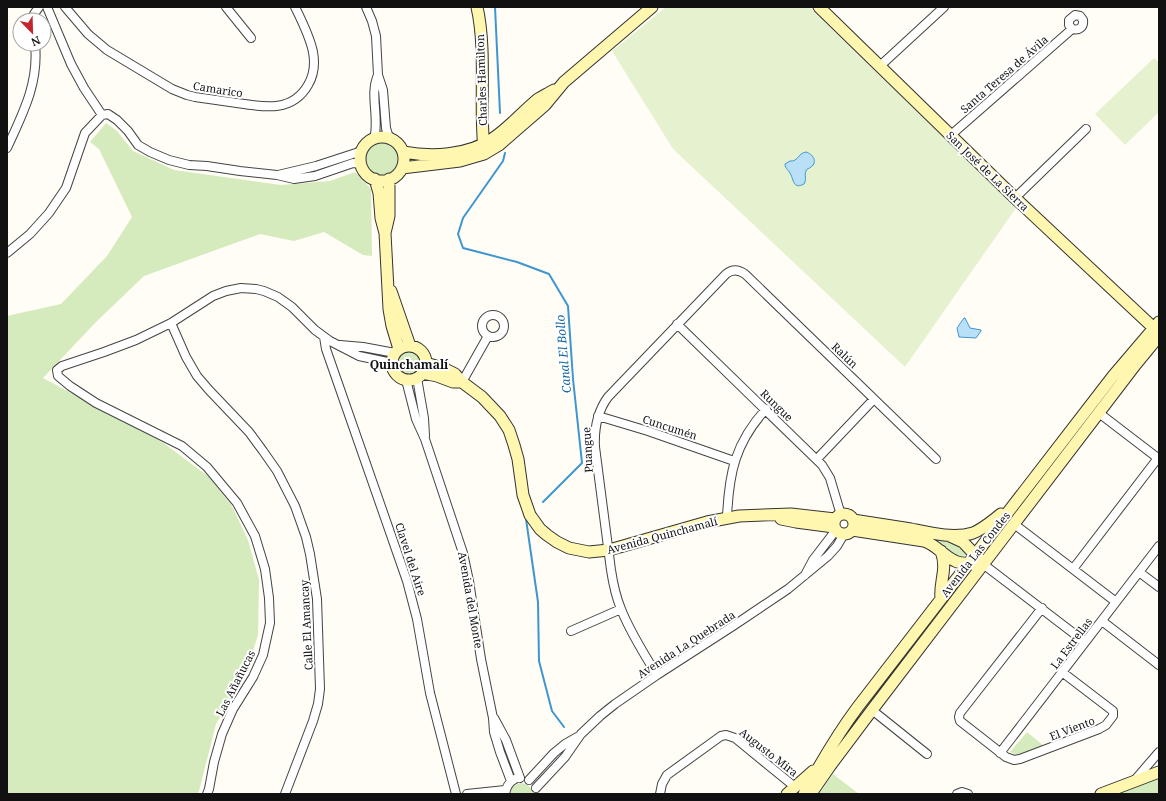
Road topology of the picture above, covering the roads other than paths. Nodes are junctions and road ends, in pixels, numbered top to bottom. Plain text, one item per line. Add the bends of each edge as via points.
1 (47, 7) edge
2 (65, 7) edge
3 (226, 7) edge
4 (295, 7) edge
5 (366, 7) edge
6 (476, 7) edge
7 (652, 7) edge
8 (819, 7) edge
9 (944, 7) edge
10 (1072, 29) dead end
11 (251, 38) dead end
12 (35, 52) edge
13 (880, 66) junction
14 (378, 75) junction
15 (102, 115) junction
16 (1086, 129) dead end
17 (951, 135) junction
18 (388, 138) junction
19 (374, 139) junction
20 (7, 148) edge
21 (484, 149) junction
22 (362, 151) junction
23 (403, 152) junction
24 (361, 164) junction
25 (402, 168) junction
26 (277, 175) junction
27 (375, 179) junction
28 (389, 179) junction
29 (1015, 198) junction
30 (385, 233) junction
31 (7, 253) edge
32 (736, 270) joint
33 (171, 323) junction
34 (677, 324) junction
35 (1158, 330) edge
36 (488, 336) dead end
37 (324, 337) junction
38 (399, 353) junction
39 (418, 373) junction
40 (462, 382) junction
41 (874, 399) junction
42 (766, 409) junction
43 (1099, 413) junction
44 (598, 416) junction
45 (1159, 458) edge
46 (817, 459) junction
47 (936, 459) dead end
48 (734, 461) junction
49 (1013, 505) junction
50 (727, 517) junction
51 (1014, 524) junction
52 (842, 525) junction
53 (943, 534) junction
54 (1159, 546) edge
55 (939, 549) junction
56 (609, 550) junction
57 (975, 554) junction
58 (968, 563) junction
59 (983, 564) junction
60 (1073, 569) junction
61 (1139, 572) junction
62 (1159, 587) edge
63 (941, 599) junction
64 (1116, 602) junction
65 (1042, 608) junction
66 (621, 609) junction
67 (1102, 621) junction
68 (572, 632) dead end
69 (1086, 642) junction
70 (1159, 665) edge
71 (1062, 672) junction
72 (657, 675) junction
73 (872, 710) junction
74 (493, 718) junction
75 (581, 734) junction
76 (849, 741) junction
77 (1159, 752) edge
78 (1000, 753) junction
79 (927, 754) dead end
80 (818, 766) junction
81 (1159, 772) edge
82 (524, 779) junction
83 (511, 781) junction
84 (1132, 783) junction
85 (536, 791) edge
86 (505, 792) edge
87 (795, 792) edge
88 (207, 794) edge
89 (285, 794) edge
90 (456, 794) edge
91 (467, 794) edge
92 (660, 794) edge
93 (811, 794) edge
94 (957, 794) edge
95 (968, 794) edge
96 (1101, 794) edge

1 - 15 street via 71,64
2 - 4 street, Camarico via 88,34 107,50 176,90 195,97 270,107 285,104 299,96 309,83 314,70 313,50
3 - 11 street
5 - 14 street via 376,36
6 - 21 street, Charles Hamilton via 481,44
7 - 21 street via 558,88 545,105 520,128 499,145
8 - 13 street, San José de La Sierra
9 - 13 street
10 - 17 street, Santa Teresa de Ávila
12 - 20 street via 32,88
13 - 17 street, San José de La Sierra
14 - 18 street via 383,90
14 - 19 street via 374,89
15 - 26 street via 108,114 117,120 138,145 169,160 189,165
15 - 31 street via 85,133 66,188 49,213 30,234
16 - 29 street
17 - 29 street, San José de La Sierra
18 - 19 street
18 - 23 street via 399,145
19 - 22 street via 368,142
21 - 23 street via 443,154
21 - 25 street via 460,161
22 - 24 street
22 - 26 street
23 - 25 street
24 - 26 street via 353,164 307,178 294,179
24 - 27 street via 366,174
25 - 28 street
27 - 28 street
27 - 30 street
28 - 30 street via 389,216
29 - 35 street, San José de La Sierra
30 - 38 street via 388,285 395,302
32 - 34 street, Puangue via 726,274
32 - 41 street, Ralún via 742,271
33 - 37 street via 212,296 234,289 249,288 264,291 285,302
33 - 88 street, Las Añañucas via 136,340 57,370 58,376 96,403 182,446 207,467 237,503 255,536 265,570 270,622 263,655 222,734
33 - 89 street, Calle El Amancay via 197,376 264,450 295,506 306,537 317,599 320,689 313,721
34 - 42 street, Rungue
34 - 44 street, Puangue via 608,397
35 - 43 street, Avenida Las Condes via 1140,359
35 - 49 street, Avenida Las Condes via 1113,376
36 - 40 street
37 - 38 street via 337,344
37 - 90 street, Clavel del Aire via 407,581 417,619 427,678
38 - 39 street via 393,368 398,376
38 - 39 street via 414,347 421,351 425,358
39 - 40 street, Avenida Quinchamalí
39 - 74 street, Avenida del Monte via 416,419 463,554
40 - 56 street, Avenida Quinchamalí via 489,403 509,430 516,452 524,501 540,529 569,548 589,552
41 - 46 street
41 - 47 street, Ralún
42 - 46 street, Rungue
42 - 48 street via 747,434
43 - 45 street
43 - 51 street, Avenida Las Condes
44 - 48 street, Cuncumén
44 - 56 street, Puangue via 595,447
45 - 60 street
46 - 52 street, Rungue via 830,478
48 - 50 street
49 - 53 street via 975,532 964,535
49 - 57 street, Avenida Las Condes
50 - 52 street, Avenida Quinchamalí via 797,514
50 - 56 street, Avenida Quinchamalí
51 - 59 street, Avenida Las Condes
51 - 60 street
52 - 53 street, Avenida Quinchamalí
52 - 55 street, Avenida Quinchamalí via 924,541
52 - 72 street, Avenida La Quebrada via 804,575 788,589
53 - 55 street via 935,536 934,543
53 - 57 street, Avenida Quinchamalí via 963,542
54 - 61 street, La Estrellas
55 - 58 street, Avenida Quinchamalí via 955,561
55 - 63 street via 945,566
56 - 66 street, Puangue via 613,580
57 - 58 street, Avenida Las Condes
57 - 59 street, Avenida Quinchamalí
58 - 59 street, Avenida Quinchamalí
58 - 63 street, Avenida Las Condes
59 - 65 street
59 - 73 street, Avenida Las Condes
60 - 64 street
61 - 62 street
61 - 64 street, La Estrellas
63 - 80 street, Avenida Las Condes via 846,723
64 - 67 street, La Estrellas
65 - 69 street
65 - 78 street via 960,713 961,722
66 - 68 street
66 - 72 street, Puangue
67 - 69 street, La Estrellas
67 - 70 street
69 - 71 street, La Estrellas
71 - 78 street, La Estrellas
71 - 78 street, El Viento via 1111,710 1113,716 1099,729 1020,759 1014,760
72 - 75 street, Avenida La Quebrada via 615,704
73 - 76 street, Avenida Las Condes
73 - 79 street
74 - 82 street, Avenida del Monte
74 - 83 street, Avenida del Monte via 496,741
75 - 82 street, Avenida La Quebrada
75 - 85 street, Avenida La Quebrada
76 - 80 street
76 - 93 street, Avenida Las Condes
77 - 84 street
80 - 87 street, Avenida Las Condes
81 - 84 street
82 - 83 street
82 - 85 street via 532,782
83 - 86 street
84 - 96 street
86 - 91 street
87 - 92 street, Augusto Mira via 735,738 726,735 721,736 667,776
94 - 95 street

